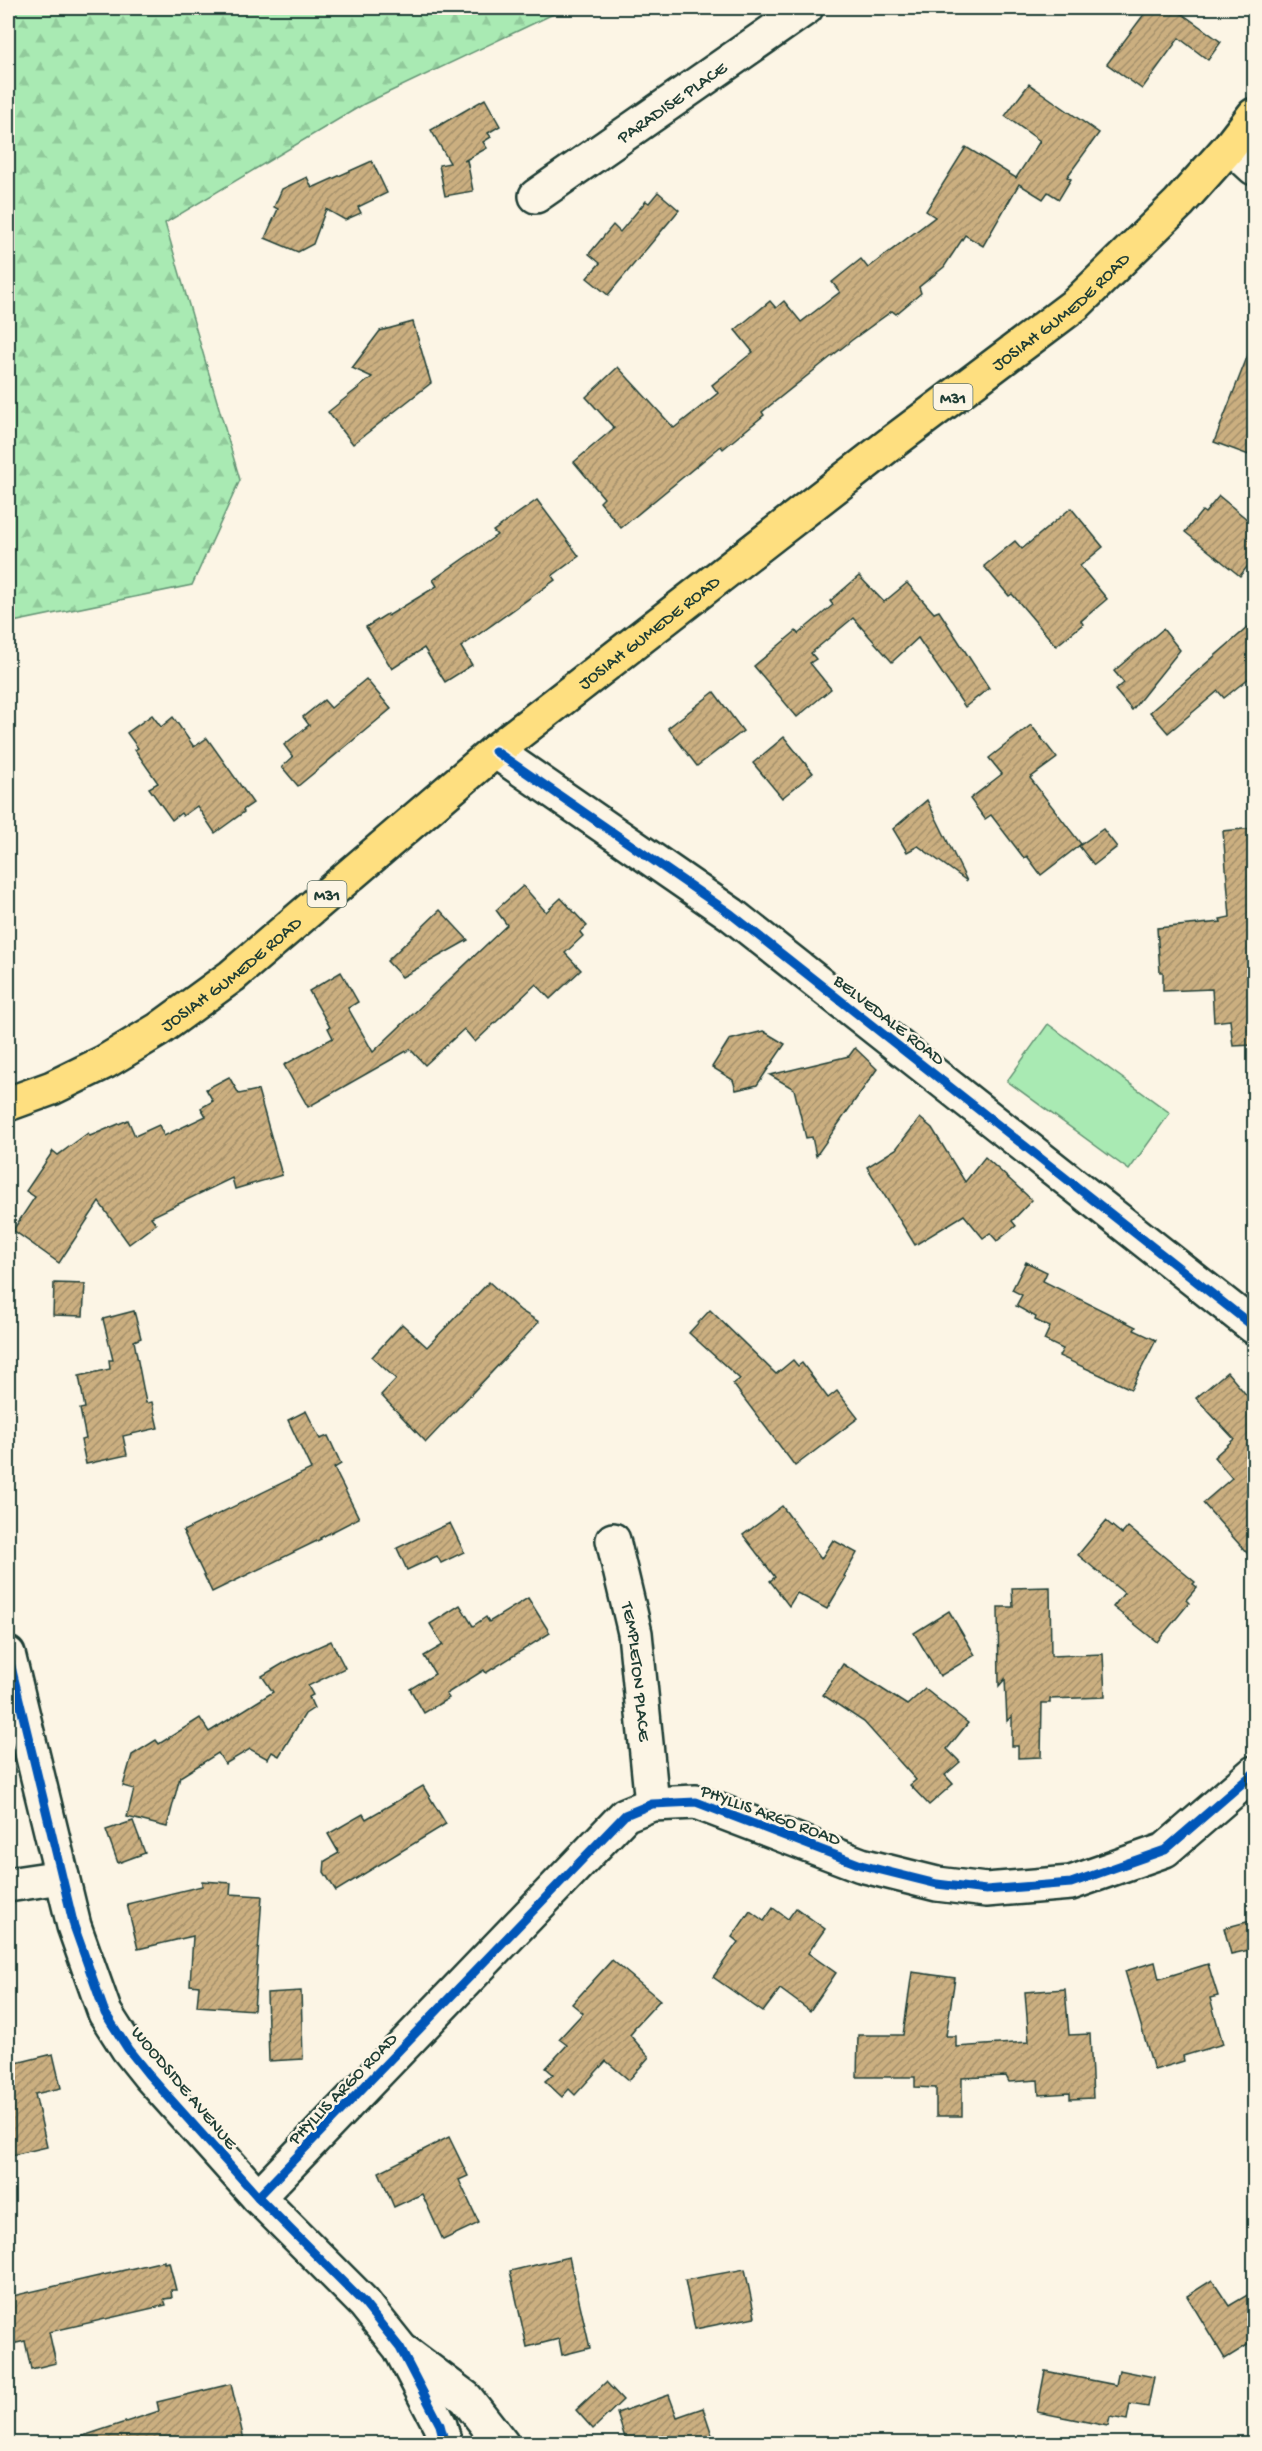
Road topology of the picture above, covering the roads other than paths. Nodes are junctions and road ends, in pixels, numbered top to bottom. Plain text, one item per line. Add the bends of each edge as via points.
1 (806, 8) edge
2 (1254, 115) edge
3 (1230, 146) junction
4 (1254, 168) edge
5 (536, 196) dead end
6 (495, 751) junction
7 (8, 1104) edge
8 (1254, 1327) edge
9 (613, 1540) dead end
10 (8, 1654) edge
11 (1254, 1773) edge
12 (652, 1804) junction
13 (62, 1877) junction
14 (8, 1885) edge
15 (258, 2197) junction
16 (400, 2348) junction
17 (445, 2444) edge
18 (502, 2444) edge

1 - 5 street, PARADISE PLACE
2 - 3 main road, JOSIAH GUMEDE ROAD / M31
3 - 4 street
3 - 6 main road, JOSIAH GUMEDE ROAD / M31 via 1179,203 1076,304
6 - 7 main road, JOSIAH GUMEDE ROAD / M31 via 232,976 105,1062
6 - 8 street, BELVEDALE ROAD via 731,914
9 - 12 street, TEMPLETON PLACE via 635,1633
10 - 13 street, WOODSIDE AVENUE
11 - 12 street, PHYLLIS ARGO ROAD via 1165,1850 1071,1882 986,1890 937,1884 861,1864 696,1802
12 - 15 street, PHYLLIS ARGO ROAD via 625,1815
13 - 14 street
13 - 15 street, WOODSIDE AVENUE via 74,1926 105,2013 148,2074
15 - 16 street, WOODSIDE AVENUE via 364,2302
16 - 17 street, WOODSIDE AVENUE via 440,2424
16 - 18 street via 466,2398

